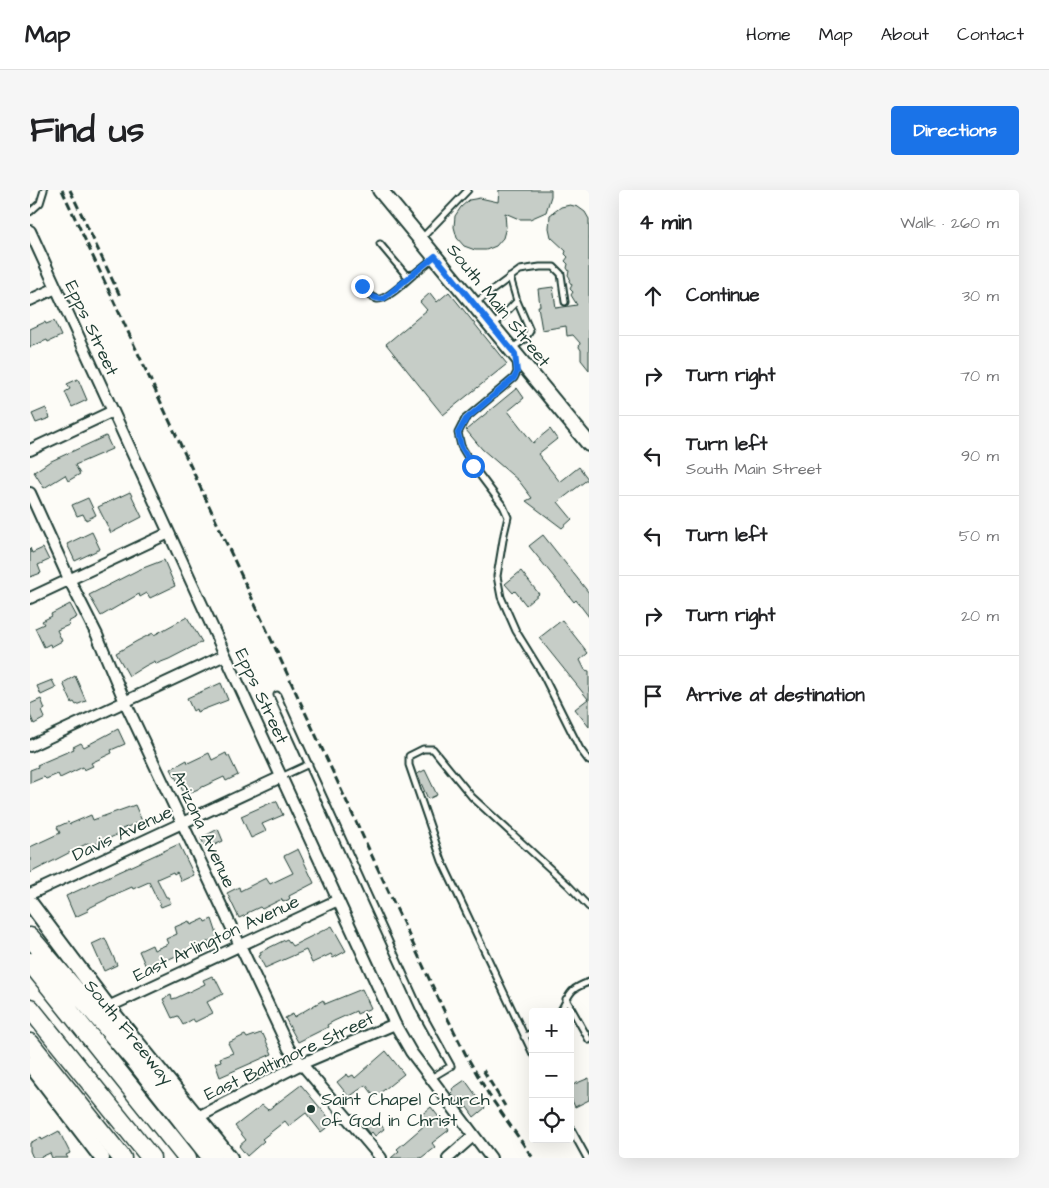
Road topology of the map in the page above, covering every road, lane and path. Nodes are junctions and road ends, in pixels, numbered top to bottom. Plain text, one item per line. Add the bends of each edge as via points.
1 (44, 190) edge
2 (380, 190) edge
3 (468, 190) edge
4 (30, 212) edge
5 (30, 232) edge
6 (421, 240) junction
7 (380, 244) dead end
8 (435, 256) junction
9 (414, 274) junction
10 (510, 277) junction
11 (362, 286) dead end
12 (56, 288) junction
13 (30, 300) edge
14 (517, 301) junction
15 (565, 302) dead end
16 (474, 304) junction
17 (492, 326) junction
18 (513, 351) junction
19 (113, 411) junction
20 (589, 444) edge
21 (30, 450) edge
22 (30, 493) edge
23 (169, 533) junction
24 (69, 579) junction
25 (30, 598) edge
26 (225, 655) junction
27 (277, 695) dead end
28 (125, 702) junction
29 (30, 746) edge
30 (589, 761) edge
31 (309, 764) junction
32 (281, 777) junction
33 (183, 823) junction
34 (30, 894) edge
35 (338, 900) junction
36 (30, 903) edge
37 (589, 907) edge
38 (30, 937) edge
39 (240, 945) junction
40 (30, 962) edge
41 (589, 982) edge
42 (566, 998) junction
43 (108, 1007) junction
44 (30, 1008) edge
45 (562, 1008) edge
46 (395, 1024) junction
47 (529, 1034) edge
48 (524, 1037) junction
49 (589, 1040) edge
50 (30, 1043) edge
51 (532, 1053) edge
52 (30, 1064) edge
53 (301, 1064) junction
54 (431, 1078) junction
55 (198, 1117) junction
56 (574, 1134) edge
57 (473, 1136) junction
58 (102, 1158) edge
59 (122, 1158) edge
60 (151, 1158) edge
61 (188, 1158) edge
62 (212, 1158) edge
63 (230, 1158) edge
64 (381, 1158) edge
65 (448, 1158) edge
66 (491, 1158) edge
67 (588, 1158) edge

1 - 4 lane via 40,203
2 - 6 main road, South Main Street
3 - 6 lane
5 - 12 street, Epps Street
6 - 8 main road, South Main Street
7 - 9 lane via 406,275
8 - 9 lane
8 - 16 main road, South Main Street
9 - 11 lane via 383,299 376,299
10 - 14 lane
10 - 15 lane via 520,270 554,267 561,274
10 - 16 lane
12 - 13 street
12 - 19 street, Epps Street
14 - 17 lane
14 - 18 lane via 530,331
16 - 17 main road, South Main Street
17 - 18 main road, South Main Street
18 - 20 main road, South Main Street
18 - 30 lane via 517,372 514,378 466,419 458,433 461,446 508,517 497,576 501,597 516,631
19 - 21 street
19 - 23 street, Epps Street
22 - 24 street, Arizona Avenue
23 - 24 street
23 - 26 street, Epps Street
24 - 25 street
24 - 28 street, Arizona Avenue
26 - 28 street
26 - 32 street, Epps Street
27 - 31 lane
28 - 29 street
28 - 33 street, Arizona Avenue
31 - 32 lane
31 - 54 lane via 420,1010 451,1066
32 - 33 street, Davis Avenue
32 - 35 street, Epps Street
33 - 34 street, Davis Avenue
33 - 39 street, Arizona Avenue
35 - 39 street, East Arlington Avenue
35 - 46 street, Epps Street
36 - 43 main road, South Freeway
37 - 48 lane via 472,797 433,749 423,748 409,756 409,765 442,861
38 - 62 highway via 138,1064
39 - 43 street, East Arlington Avenue
39 - 53 street, Arizona Avenue via 289,1049
40 - 61 highway, South Freeway
41 - 42 lane via 577,986
42 - 45 lane
42 - 49 lane
43 - 55 main road, South Freeway
44 - 60 highway
46 - 53 street, East Baltimore Street
46 - 54 street, Epps Street
47 - 48 lane
48 - 51 lane
50 - 59 highway
52 - 58 main road
53 - 55 street, East Baltimore Street
53 - 64 street, Arizona Avenue
54 - 57 street, Epps Street
55 - 63 main road, South Freeway
56 - 67 lane
57 - 65 street
57 - 66 street, Epps Street

